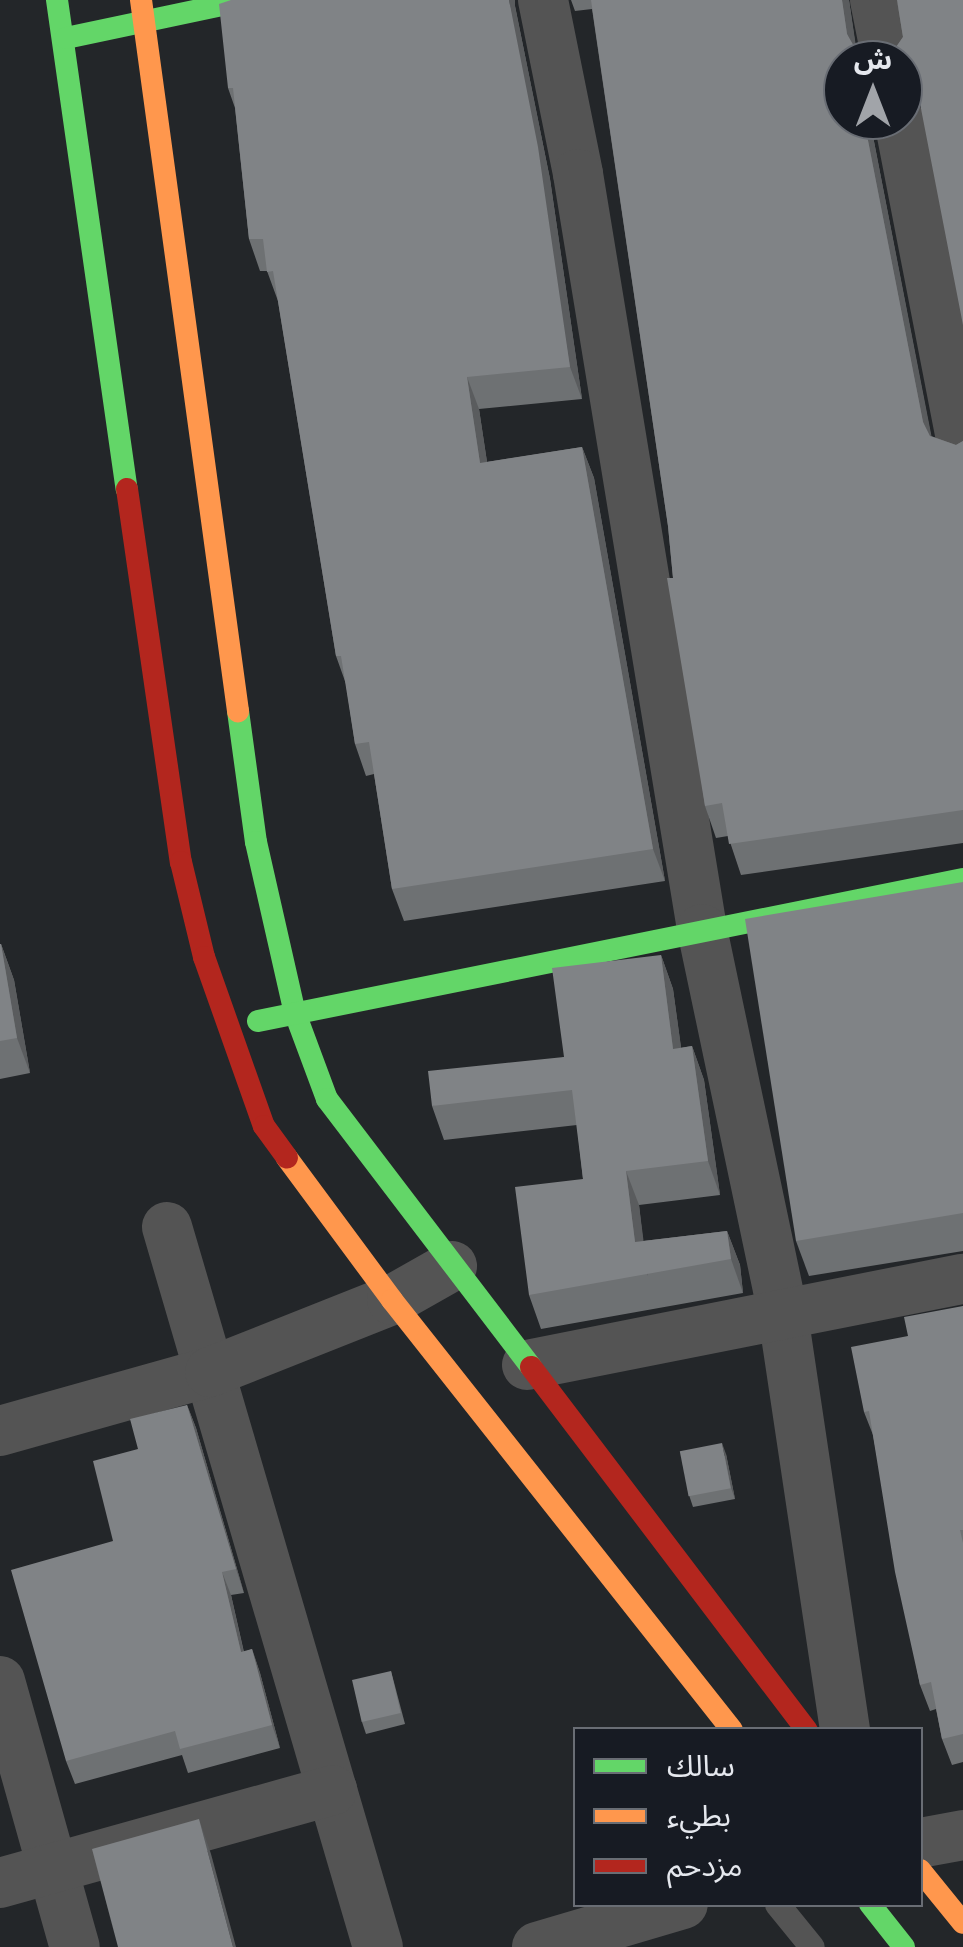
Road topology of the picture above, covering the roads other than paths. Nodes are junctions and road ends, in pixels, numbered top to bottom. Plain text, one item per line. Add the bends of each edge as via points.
1 (57, 0) edge
2 (247, 0) edge
3 (543, 0) edge
4 (876, 0) edge
5 (143, 10) edge
6 (66, 38) junction
7 (883, 40) edge
8 (903, 140) edge
9 (963, 448) edge
10 (963, 879) edge
11 (702, 929) junction
12 (295, 1013) junction
13 (226, 1029) junction
14 (167, 1227) dead end
15 (452, 1266) junction
16 (963, 1280) edge
17 (392, 1300) junction
18 (783, 1315) junction
19 (527, 1365) junction
20 (210, 1372) junction
21 (0, 1431) edge
22 (0, 1680) edge
23 (730, 1727) edge
24 (805, 1727) edge
25 (845, 1727) edge
26 (332, 1790) junction
27 (963, 1835) edge
28 (923, 1842) edge
29 (53, 1868) junction
30 (923, 1874) edge
31 (0, 1882) edge
32 (673, 1907) edge
33 (780, 1907) edge
34 (872, 1907) edge
35 (963, 1923) edge
36 (75, 1947) edge
37 (378, 1947) edge
38 (538, 1947) edge
39 (812, 1947) edge
40 (904, 1947) edge

1 - 6 main road
2 - 5 main road
3 - 11 street via 578,174
4 - 7 street
5 - 6 main road
5 - 12 main road via 247,844
6 - 13 main road via 191,859
8 - 9 street
10 - 11 main road
11 - 12 main road
11 - 18 street
12 - 13 main road
12 - 15 main road via 327,1099
13 - 17 main road via 264,1126
14 - 20 street
15 - 17 street
15 - 19 main road
16 - 18 street
17 - 20 street
17 - 23 main road
18 - 19 street
18 - 25 street
19 - 24 main road
20 - 21 street
20 - 26 street
22 - 29 street
26 - 29 street
26 - 37 street
27 - 28 street
29 - 31 street
29 - 36 street
30 - 35 main road
32 - 38 street
33 - 39 lane
34 - 40 main road

